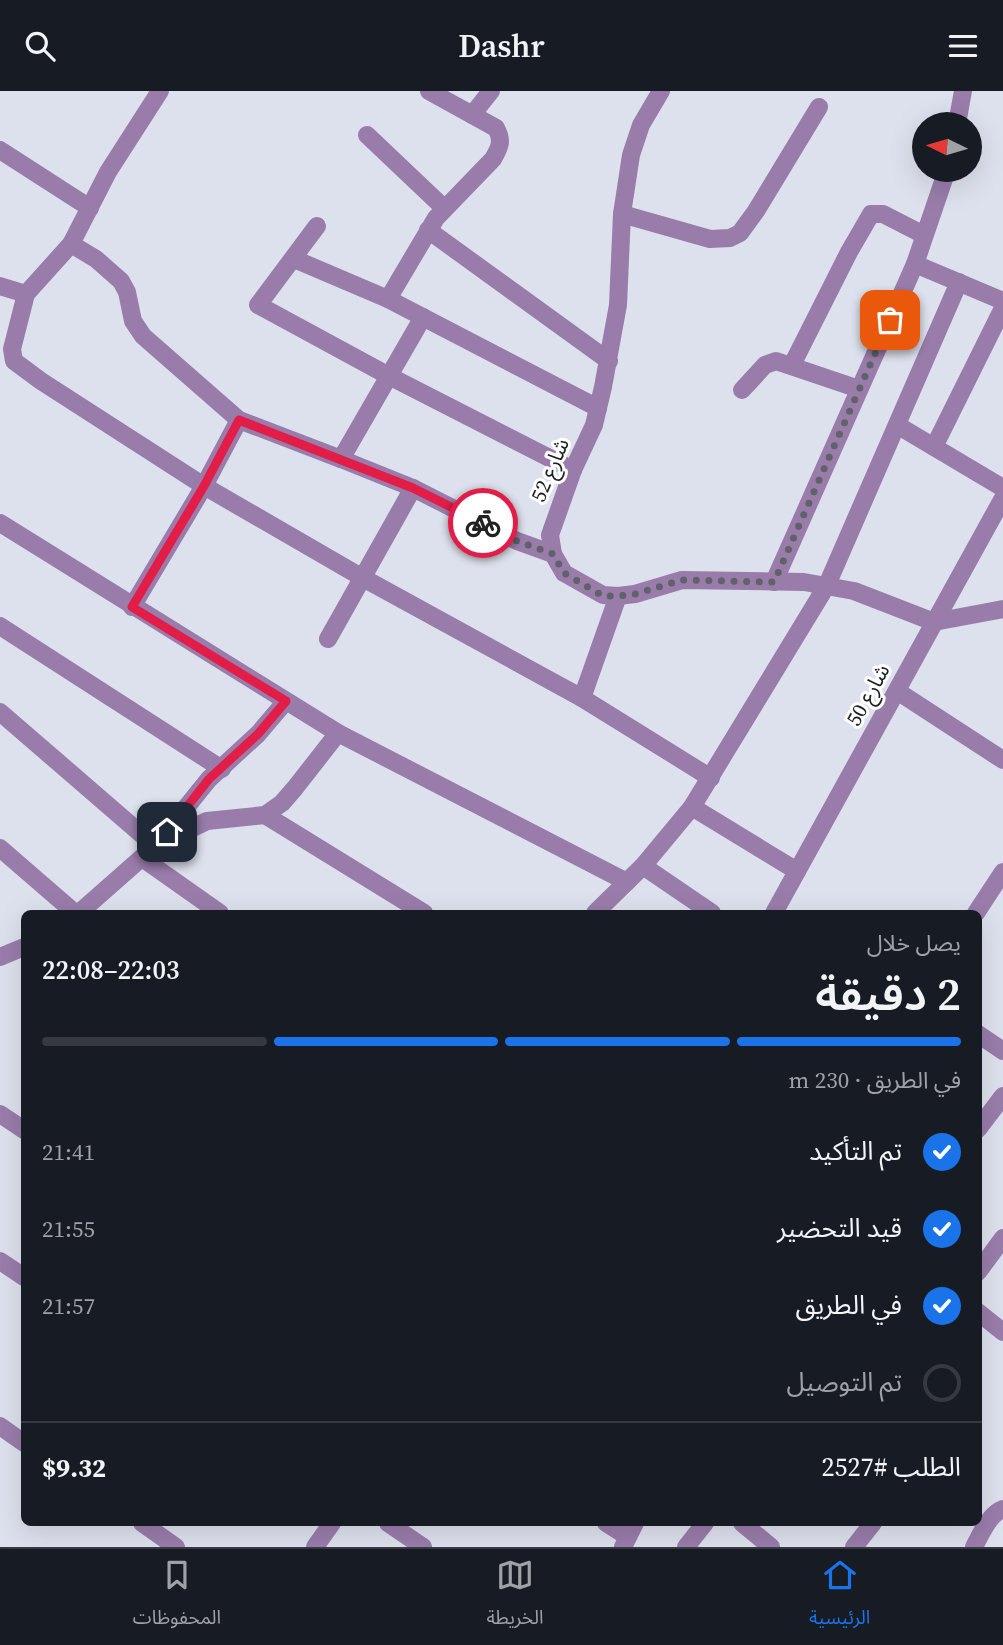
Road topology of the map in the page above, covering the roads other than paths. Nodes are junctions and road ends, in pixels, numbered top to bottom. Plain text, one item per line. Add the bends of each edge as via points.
1 (429, 91) edge
2 (491, 91) edge
3 (963, 91) edge
4 (656, 93) edge
5 (153, 94) edge
6 (819, 107) dead end
7 (959, 112) edge
8 (472, 115) junction
9 (367, 135) dead end
10 (0, 150) edge
11 (943, 182) edge
12 (90, 208) junction
13 (444, 208) junction
14 (622, 214) junction
15 (317, 226) dead end
16 (428, 230) junction
17 (924, 235) junction
18 (71, 244) junction
19 (294, 259) junction
20 (915, 264) junction
21 (959, 282) junction
22 (0, 286) edge
23 (26, 294) junction
24 (388, 299) junction
25 (1003, 301) edge
26 (1003, 308) edge
27 (423, 317) junction
28 (609, 361) junction
29 (792, 365) junction
30 (389, 376) junction
31 (742, 390) dead end
32 (859, 390) junction
33 (598, 408) junction
34 (239, 420) junction
35 (897, 425) junction
36 (934, 447) junction
37 (341, 459) junction
38 (573, 470) junction
39 (204, 486) junction
40 (413, 488) junction
41 (1003, 488) edge
42 (1003, 498) edge
43 (0, 523) edge
44 (553, 554) junction
45 (363, 578) junction
46 (774, 582) junction
47 (827, 585) junction
48 (618, 596) junction
49 (132, 607) junction
50 (1003, 609) edge
51 (934, 622) junction
52 (0, 626) edge
53 (328, 639) dead end
54 (897, 691) junction
55 (582, 698) junction
56 (286, 701) junction
57 (0, 712) edge
58 (338, 733) junction
59 (1003, 760) edge
60 (222, 769) junction
61 (711, 778) junction
62 (692, 807) junction
63 (265, 815) junction
64 (156, 846) junction
65 (0, 848) edge
66 (142, 858) junction
67 (643, 866) junction
68 (797, 871) junction
69 (1003, 872) edge
70 (627, 882) junction
71 (73, 910) edge
72 (81, 910) edge
73 (216, 910) edge
74 (419, 910) edge
75 (599, 910) edge
76 (708, 910) edge
77 (776, 910) edge
78 (978, 910) edge
79 (21, 948) edge
80 (0, 957) edge
81 (982, 1037) edge
82 (1003, 1051) edge
83 (1003, 1096) edge
84 (0, 1114) edge
85 (982, 1124) edge
86 (21, 1128) edge
87 (1003, 1238) edge
88 (0, 1261) edge
89 (982, 1267) edge
90 (21, 1275) edge
91 (982, 1315) edge
92 (1003, 1332) edge
93 (0, 1426) edge
94 (21, 1441) edge
95 (1003, 1509) edge
96 (146, 1526) edge
97 (330, 1526) edge
98 (392, 1526) edge
99 (611, 1526) edge
100 (702, 1526) edge
101 (746, 1526) edge
102 (871, 1526) edge
103 (629, 1536) edge
104 (418, 1546) edge
105 (176, 1547) edge
106 (315, 1547) edge
107 (685, 1547) edge
108 (771, 1547) edge
109 (854, 1547) edge
110 (974, 1547) edge

1 - 8 street
2 - 8 street
3 - 7 street
4 - 14 street, شارع 52 via 631,155
5 - 12 street
6 - 14 street via 740,233 710,239
8 - 13 street via 496,128 500,148
9 - 13 street
10 - 12 street
11 - 17 street
12 - 18 street
13 - 16 street
14 - 28 street, شارع 52 via 618,305
15 - 19 street
16 - 24 street
16 - 28 street
17 - 20 street
17 - 29 street via 883,214 871,214
18 - 23 street
18 - 34 street via 121,281 133,321 143,336
19 - 24 street
19 - 30 street via 258,305
20 - 21 street
20 - 32 street
21 - 25 street
21 - 35 street
22 - 23 street
23 - 39 street via 12,349 14,361
24 - 27 street
26 - 36 street
27 - 30 street
27 - 33 street
28 - 33 street, شارع 52
29 - 31 street via 776,361 765,365
29 - 32 street
30 - 37 street
30 - 38 street
32 - 46 street
33 - 38 street, شارع 52
34 - 37 street
34 - 39 street
35 - 36 street
35 - 47 street
36 - 41 street
37 - 40 street
38 - 44 street, شارع 52 via 550,535
39 - 45 street
39 - 49 street
40 - 44 street via 517,541
40 - 45 street
42 - 51 street, شارع 50
43 - 49 street
44 - 48 street via 564,573 582,585 603,596
45 - 53 street
45 - 55 street
46 - 47 street
46 - 48 street via 682,580
47 - 51 street
47 - 61 street
48 - 55 street
49 - 56 street
50 - 51 street
51 - 54 street, شارع 50
52 - 60 street
54 - 59 street
54 - 68 street, شارع 50
55 - 61 street
56 - 58 street
56 - 60 street
57 - 64 street
58 - 63 street via 282,803
58 - 70 street
60 - 64 street
61 - 62 street
62 - 67 street
62 - 68 street
63 - 64 street via 207,821
63 - 74 street
64 - 66 street
65 - 71 street
66 - 72 street
66 - 73 street
67 - 70 street
67 - 76 street
68 - 77 street, شارع 50
69 - 78 street
70 - 75 street
79 - 80 street
81 - 82 street
83 - 85 street
84 - 86 street
87 - 89 street
88 - 90 street
91 - 92 street
93 - 94 street
95 - 110 street via 991,1518
96 - 105 street
97 - 106 street
98 - 104 street
99 - 103 street
100 - 107 street
101 - 108 street
102 - 109 street

